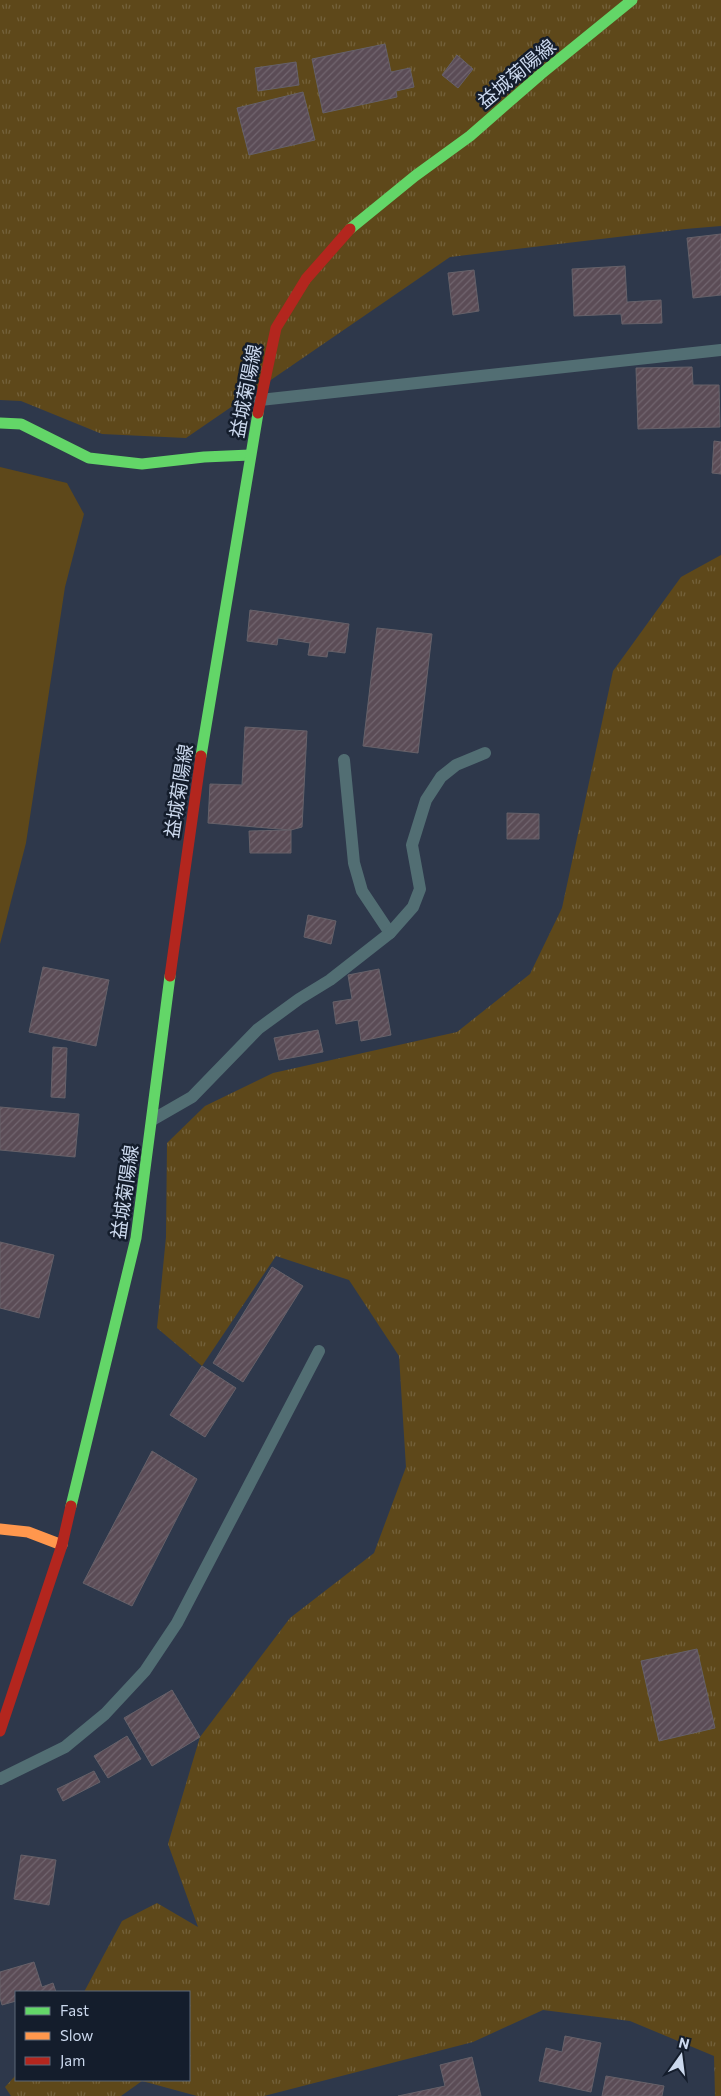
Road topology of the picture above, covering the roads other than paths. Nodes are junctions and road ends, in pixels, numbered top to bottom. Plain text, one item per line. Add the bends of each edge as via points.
1 (632, 0) edge
2 (721, 350) edge
3 (260, 400) junction
4 (0, 423) edge
5 (250, 455) junction
6 (485, 753) dead end
7 (344, 760) dead end
8 (390, 933) junction
9 (152, 1120) junction
10 (319, 1351) dead end
11 (0, 1529) edge
12 (62, 1545) junction
13 (0, 1731) edge
14 (0, 1779) edge

1 - 3 main road, 益城菊陽線 via 470,136 346,232 306,279 276,328
2 - 3 lane
3 - 5 main road, 益城菊陽線
4 - 5 main road via 20,424 89,458 142,464
5 - 9 main road, 益城菊陽線 via 189,836
6 - 8 lane via 456,765 441,777 426,800 412,845 420,889 413,907
7 - 8 lane via 354,863 362,891
8 - 9 lane via 330,980 299,998 258,1029 192,1097
9 - 12 main road, 益城菊陽線 via 136,1238
10 - 14 lane via 177,1623 144,1671 105,1714 65,1747
11 - 12 main road via 28,1532
12 - 13 main road, 益城菊陽線

